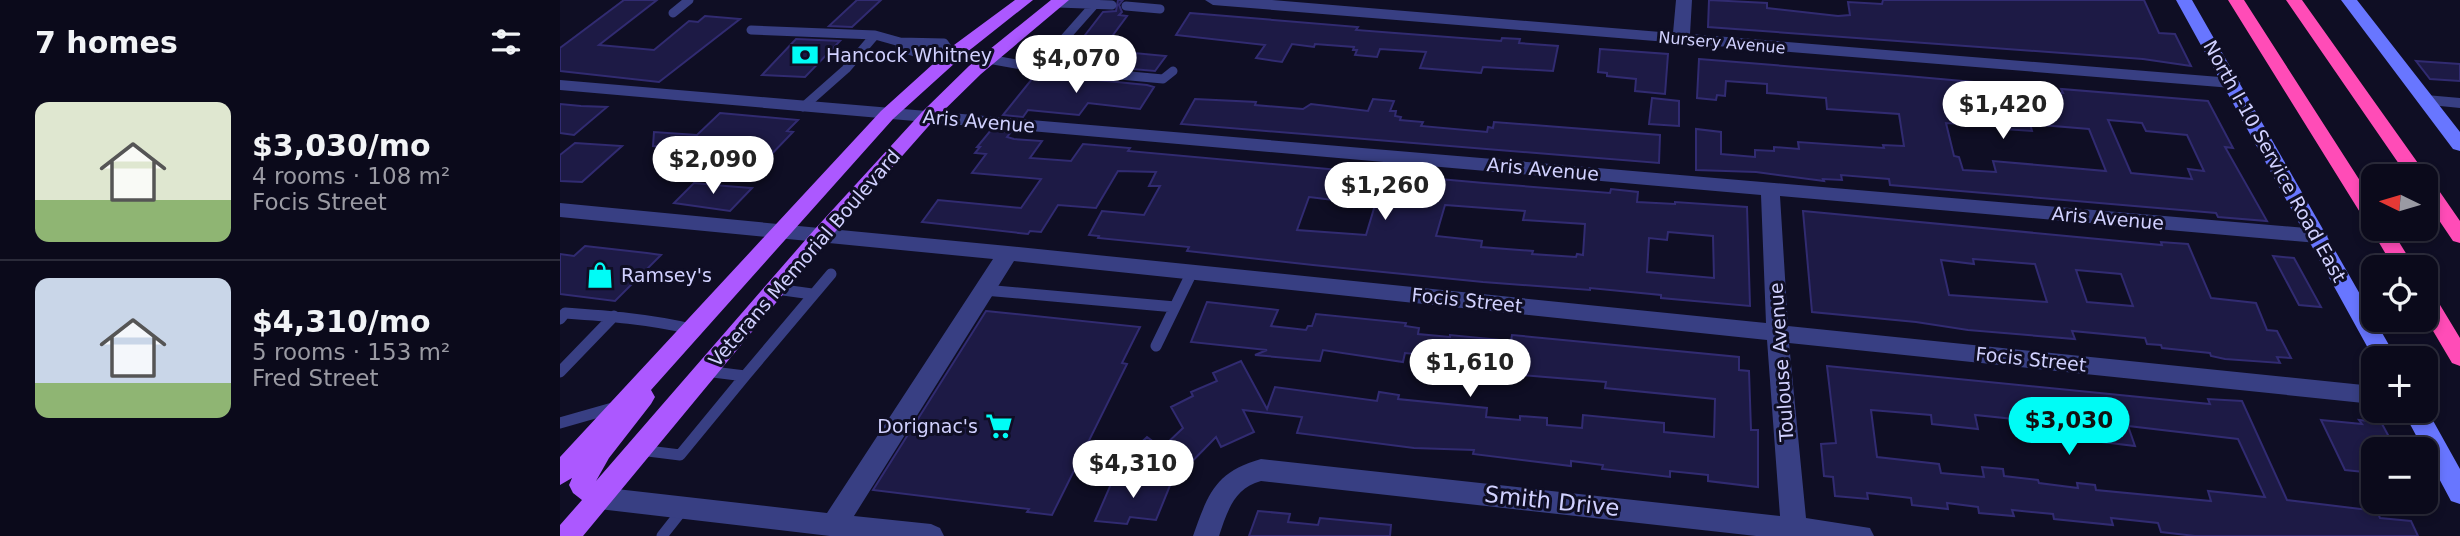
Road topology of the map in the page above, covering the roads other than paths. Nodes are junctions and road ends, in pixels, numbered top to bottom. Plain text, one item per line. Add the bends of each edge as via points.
1 (689, 0) edge
2 (1025, 0) edge
3 (1213, 0) edge
4 (1684, 0) edge
5 (2184, 0) edge
6 (2236, 0) edge
7 (2294, 0) edge
8 (2349, 0) edge
9 (1059, 1) edge
10 (1094, 5) junction
11 (1112, 5) dead end
12 (1126, 6) dead end
13 (1160, 9) dead end
14 (673, 13) dead end
15 (751, 30) dead end
16 (876, 35) junction
17 (1681, 38) junction
18 (1063, 40) dead end
19 (900, 42) junction
20 (952, 53) junction
21 (988, 59) junction
22 (1173, 71) dead end
23 (2232, 83) junction
24 (560, 85) edge
25 (2426, 100) junction
26 (2460, 103) edge
27 (803, 107) junction
28 (887, 114) junction
29 (928, 116) junction
30 (2460, 145) edge
31 (2409, 164) edge
32 (1770, 188) junction
33 (2361, 198) edge
34 (2438, 204) edge
35 (560, 210) edge
36 (779, 231) junction
37 (821, 235) junction
38 (2318, 236) junction
39 (2460, 236) edge
40 (1008, 253) junction
41 (1192, 272) junction
42 (831, 274) dead end
43 (776, 289) junction
44 (984, 290) junction
45 (812, 294) junction
46 (1175, 307) junction
47 (562, 315) edge
48 (614, 316) junction
49 (2438, 321) edge
50 (1777, 332) junction
51 (686, 334) junction
52 (1156, 346) dead end
53 (2379, 346) edge
54 (2460, 357) edge
55 (705, 371) junction
56 (560, 372) edge
57 (745, 376) junction
58 (2361, 394) edge
59 (622, 405) junction
60 (560, 423) edge
61 (2422, 423) edge
62 (639, 450) junction
63 (560, 474) edge
64 (2460, 493) edge
65 (599, 498) junction
66 (684, 508) junction
67 (834, 524) junction
68 (799, 528) edge
69 (1795, 532) edge
70 (567, 536) edge
71 (662, 536) edge
72 (931, 536) edge
73 (1206, 536) edge
74 (1861, 536) edge

1 - 14 lane
2 - 20 main road, Veterans Memorial Boulevard
3 - 17 street, Nursery Avenue
4 - 17 street
5 - 23 street, North I-10 Service Road East
6 - 33 highway
7 - 31 highway
8 - 25 street
9 - 10 lane
9 - 21 main road, Veterans Memorial Boulevard
10 - 11 lane
10 - 18 lane
12 - 13 lane
15 - 16 lane
16 - 19 lane
16 - 27 lane
17 - 23 street, Nursery Avenue
19 - 20 lane via 944,43
19 - 20 lane via 900,47 932,58
20 - 28 main road, Veterans Memorial Boulevard
21 - 22 lane via 1033,68 1163,79
21 - 29 main road, Veterans Memorial Boulevard
23 - 38 street, North I-10 Service Road East
24 - 27 street, Aris Avenue
25 - 26 street
25 - 30 street
27 - 28 street, Aris Avenue
28 - 29 street, Aris Avenue
28 - 36 main road, Veterans Memorial Boulevard
29 - 32 street, Aris Avenue
29 - 37 main road, Veterans Memorial Boulevard
32 - 38 street, Aris Avenue
32 - 50 street, Toulouse Avenue
34 - 39 highway
35 - 36 street, Focis Street
36 - 37 street, Focis Street
36 - 51 main road, Veterans Memorial Boulevard
37 - 40 street, Focis Street
37 - 43 main road, Veterans Memorial Boulevard
38 - 53 street, North I-10 Service Road East
40 - 41 street, Focis Street
40 - 44 street
41 - 46 lane
41 - 50 street, Focis Street
42 - 45 lane
43 - 45 lane
43 - 55 main road, Veterans Memorial Boulevard
44 - 46 lane
44 - 67 street
45 - 57 lane
46 - 52 lane
47 - 48 lane
48 - 51 lane via 652,319
48 - 56 lane
49 - 54 highway
50 - 58 street, Focis Street
50 - 69 street, Toulouse Avenue
51 - 59 main road, Veterans Memorial Boulevard
51 - 65 main road via 628,421 587,467 582,485
55 - 57 lane
55 - 62 main road, Veterans Memorial Boulevard
57 - 62 lane via 680,455
59 - 60 lane
59 - 63 main road, Veterans Memorial Boulevard
61 - 64 street
62 - 65 main road, Veterans Memorial Boulevard
65 - 66 street
65 - 70 main road, Veterans Memorial Boulevard
66 - 68 street
66 - 71 lane
67 - 68 street
67 - 72 street
69 - 73 street, Smith Drive via 1280,471 1244,474 1220,497
69 - 74 street, Smith Drive

